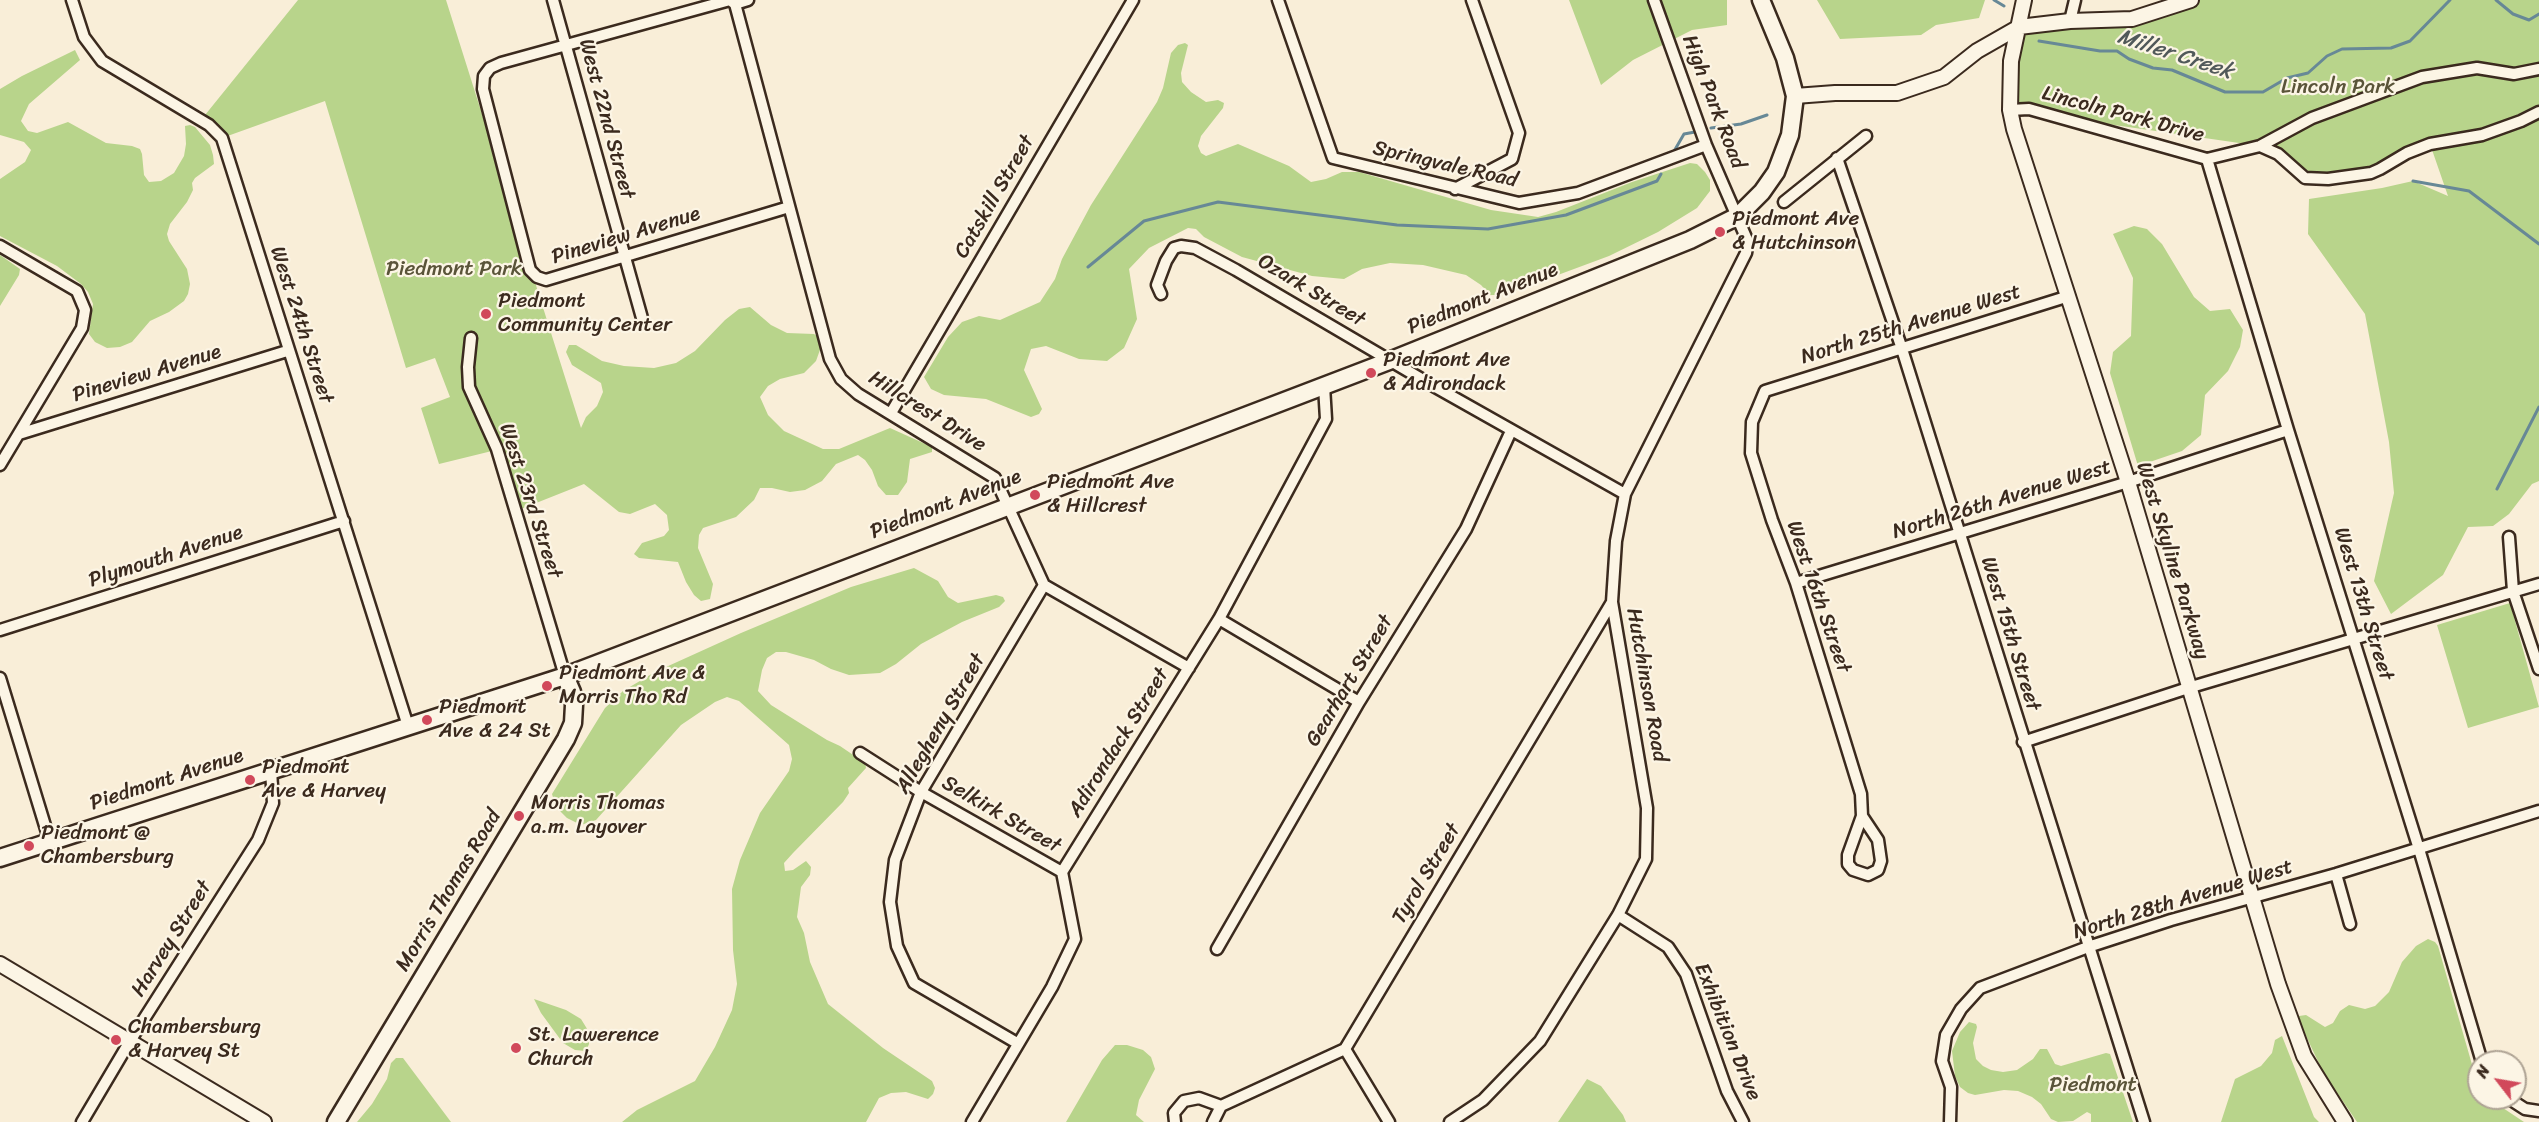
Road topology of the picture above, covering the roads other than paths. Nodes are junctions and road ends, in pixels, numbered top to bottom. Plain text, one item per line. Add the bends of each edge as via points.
1 (72, 0) edge
2 (553, 0) edge
3 (748, 0) edge
4 (1133, 0) edge
5 (1278, 0) edge
6 (1472, 0) edge
7 (1654, 0) edge
8 (1761, 0) edge
9 (2024, 0) edge
10 (2074, 0) edge
11 (2191, 0) edge
12 (735, 2) edge
13 (2070, 21) junction
14 (2019, 27) junction
15 (565, 45) junction
16 (2539, 69) edge
17 (1795, 96) junction
18 (2010, 110) junction
19 (2539, 112) edge
20 (1866, 136) dead end
21 (1706, 145) junction
22 (2260, 146) junction
23 (1838, 158) junction
24 (2207, 159) junction
25 (1455, 189) junction
26 (1784, 202) dead end
27 (789, 207) junction
28 (1738, 216) junction
29 (0, 246) edge
30 (624, 258) junction
31 (1161, 294) dead end
32 (2069, 296) junction
33 (642, 318) dead end
34 (471, 338) dead end
35 (1902, 349) junction
36 (287, 351) junction
37 (1389, 361) junction
38 (1324, 386) junction
39 (1765, 391) joint
40 (891, 413) junction
41 (2288, 430) junction
42 (1511, 431) junction
43 (19, 434) junction
44 (0, 465) edge
45 (2128, 482) junction
46 (1625, 494) junction
47 (1008, 506) junction
48 (344, 521) junction
49 (1958, 532) junction
50 (2509, 537) dead end
51 (1796, 582) junction
52 (2539, 584) edge
53 (1044, 585) junction
54 (2513, 591) junction
55 (1612, 602) junction
56 (1219, 619) junction
57 (0, 630) edge
58 (2354, 639) junction
59 (1189, 668) junction
60 (2539, 669) edge
61 (565, 676) junction
62 (0, 678) edge
63 (2188, 688) junction
64 (1359, 702) junction
65 (408, 726) junction
66 (2024, 742) junction
67 (860, 753) dead end
68 (271, 770) junction
69 (921, 792) junction
70 (2539, 811) edge
71 (1862, 816) junction
72 (50, 842) junction
73 (2419, 849) junction
74 (0, 858) edge
75 (1062, 872) junction
76 (2337, 874) junction
77 (2251, 898) junction
78 (1618, 915) junction
79 (2350, 924) dead end
80 (2088, 947) junction
81 (1217, 949) dead end
82 (0, 963) edge
83 (130, 1041) junction
84 (1017, 1043) junction
85 (1345, 1049) junction
86 (2478, 1050) edge
87 (1221, 1106) junction
88 (82, 1122) edge
89 (264, 1122) edge
90 (336, 1122) edge
91 (972, 1122) edge
92 (1175, 1122) edge
93 (1214, 1122) edge
94 (1389, 1122) edge
95 (1450, 1122) edge
96 (1743, 1122) edge
97 (1950, 1122) edge
98 (2144, 1122) edge
99 (2345, 1122) edge

1 - 36 street, West 24th Street via 84,37 102,61 209,125 222,138
2 - 15 street, West 22nd Street
3 - 12 street
4 - 40 street, Catskill Street
5 - 25 street, Springvale Road via 1333,158
6 - 25 street via 1519,133 1512,159
7 - 21 street, High Park Road
8 - 17 main road, Piedmont Avenue via 1785,58
9 - 14 street, West Skyline Parkway
10 - 13 street
11 - 13 street via 2132,19
12 - 15 street via 730,0
12 - 27 street, Hillcrest Drive
13 - 14 street
14 - 17 street via 1977,51 1944,77 1897,93
14 - 18 street, West Skyline Parkway via 2011,61
15 - 30 street, West 22nd Street
15 - 30 street, Pineview Avenue via 501,63 484,76 483,89 530,270 546,280
16 - 22 street, Lincoln Park Drive via 2514,74 2477,68 2421,77 2312,118
17 - 28 main road, Piedmont Avenue via 1790,135 1776,172
18 - 24 street, Lincoln Park Drive via 2029,109
18 - 32 street, West Skyline Parkway
19 - 22 street via 2482,135 2430,144 2371,173 2328,179 2305,178 2278,153
20 - 23 street
21 - 25 street, Springvale Road via 1578,193 1519,203
21 - 28 street, High Park Road
22 - 24 street, Lincoln Park Drive
23 - 26 street
23 - 35 street, West 15th Street
24 - 41 street, West 13th Street
27 - 30 street, Pineview Avenue
27 - 40 street, Hillcrest Drive via 830,359 841,379
28 - 37 main road, Piedmont Avenue via 1690,240
28 - 46 street, Hutchinson Road via 1749,242 1746,253
29 - 43 street via 77,291 85,310 82,328
30 - 33 street, West 22nd Street
31 - 37 street, Ozark Street via 1157,285 1174,248 1195,248
32 - 35 street, North 25th Avenue West
32 - 45 street, West Skyline Parkway
34 - 61 street, West 23rd Street via 469,387 496,449
35 - 39 street, North 25th Avenue West
35 - 49 street, West 15th Street
36 - 43 street, Pineview Avenue
36 - 48 street, West 24th Street
37 - 38 main road, Piedmont Avenue
37 - 42 street, Ozark Street
38 - 47 main road, Piedmont Avenue
38 - 56 street, Adirondack Street via 1326,419
39 - 51 street, West 16th Street via 1752,422 1751,453
40 - 47 street, Hillcrest Drive via 995,478
41 - 45 street, North 26th Avenue West
41 - 58 street, West 13th Street
42 - 46 street, Ozark Street
42 - 64 street, Gearhart Street via 1466,529
43 - 44 street
45 - 49 street, North 26th Avenue West
45 - 63 street, West Skyline Parkway
46 - 55 street, Hutchinson Road via 1616,541
47 - 53 street, Hillcrest Drive
47 - 61 main road, Piedmont Avenue
48 - 57 street, Plymouth Avenue
48 - 65 street, West 24th Street
49 - 51 street, North 26th Avenue West
49 - 66 street, West 15th Street
50 - 54 street
51 - 71 street, West 16th Street via 1861,794
52 - 54 street
53 - 59 street
53 - 69 street, Allegheny Street
54 - 58 street
54 - 60 street
55 - 78 street, Hutchinson Road via 1647,808 1646,858
55 - 85 street, Tyrol Street
56 - 59 street, Adirondack Street
56 - 64 street
58 - 63 street
58 - 73 street, West 13th Street
59 - 75 street, Adirondack Street
61 - 65 main road, Piedmont Avenue
61 - 90 main road, Morris Thomas Road via 574,705 573,723 566,739
62 - 72 street
63 - 66 street
63 - 77 street, West Skyline Parkway
64 - 81 street, Gearhart Street
65 - 68 main road, Piedmont Avenue
66 - 80 street, West 15th Street
67 - 69 street, Selkirk Street
68 - 72 main road, Piedmont Avenue
68 - 83 street, Harvey Street via 273,803 258,840
69 - 75 street, Selkirk Street
69 - 84 street, Allegheny Street via 895,861 890,902 897,946 914,983
70 - 73 street, North 28th Avenue West
71 - 71 street, West 16th Street via 1878,840 1881,861 1878,870 1868,875 1848,864
72 - 74 main road, Piedmont Avenue
73 - 76 street, North 28th Avenue West
73 - 86 street, West 13th Street
75 - 84 street via 1075,939 1052,987
76 - 77 street, North 28th Avenue West
76 - 79 street
77 - 80 street, North 28th Avenue West
77 - 99 street, West Skyline Parkway via 2304,1056
78 - 95 street, Hutchinson Road via 1540,1041 1483,1100
78 - 96 street, Exhibition Drive via 1668,948 1686,974 1726,1091
80 - 97 street, North 28th Avenue West via 1980,988 1961,1009 1946,1035 1942,1061 1951,1087
80 - 98 street, West 15th Street
82 - 83 street
83 - 88 street, Harvey Street
83 - 89 street
84 - 91 street
85 - 87 street
85 - 94 street
87 - 92 street via 1199,1098 1184,1101 1174,1113
87 - 93 street

